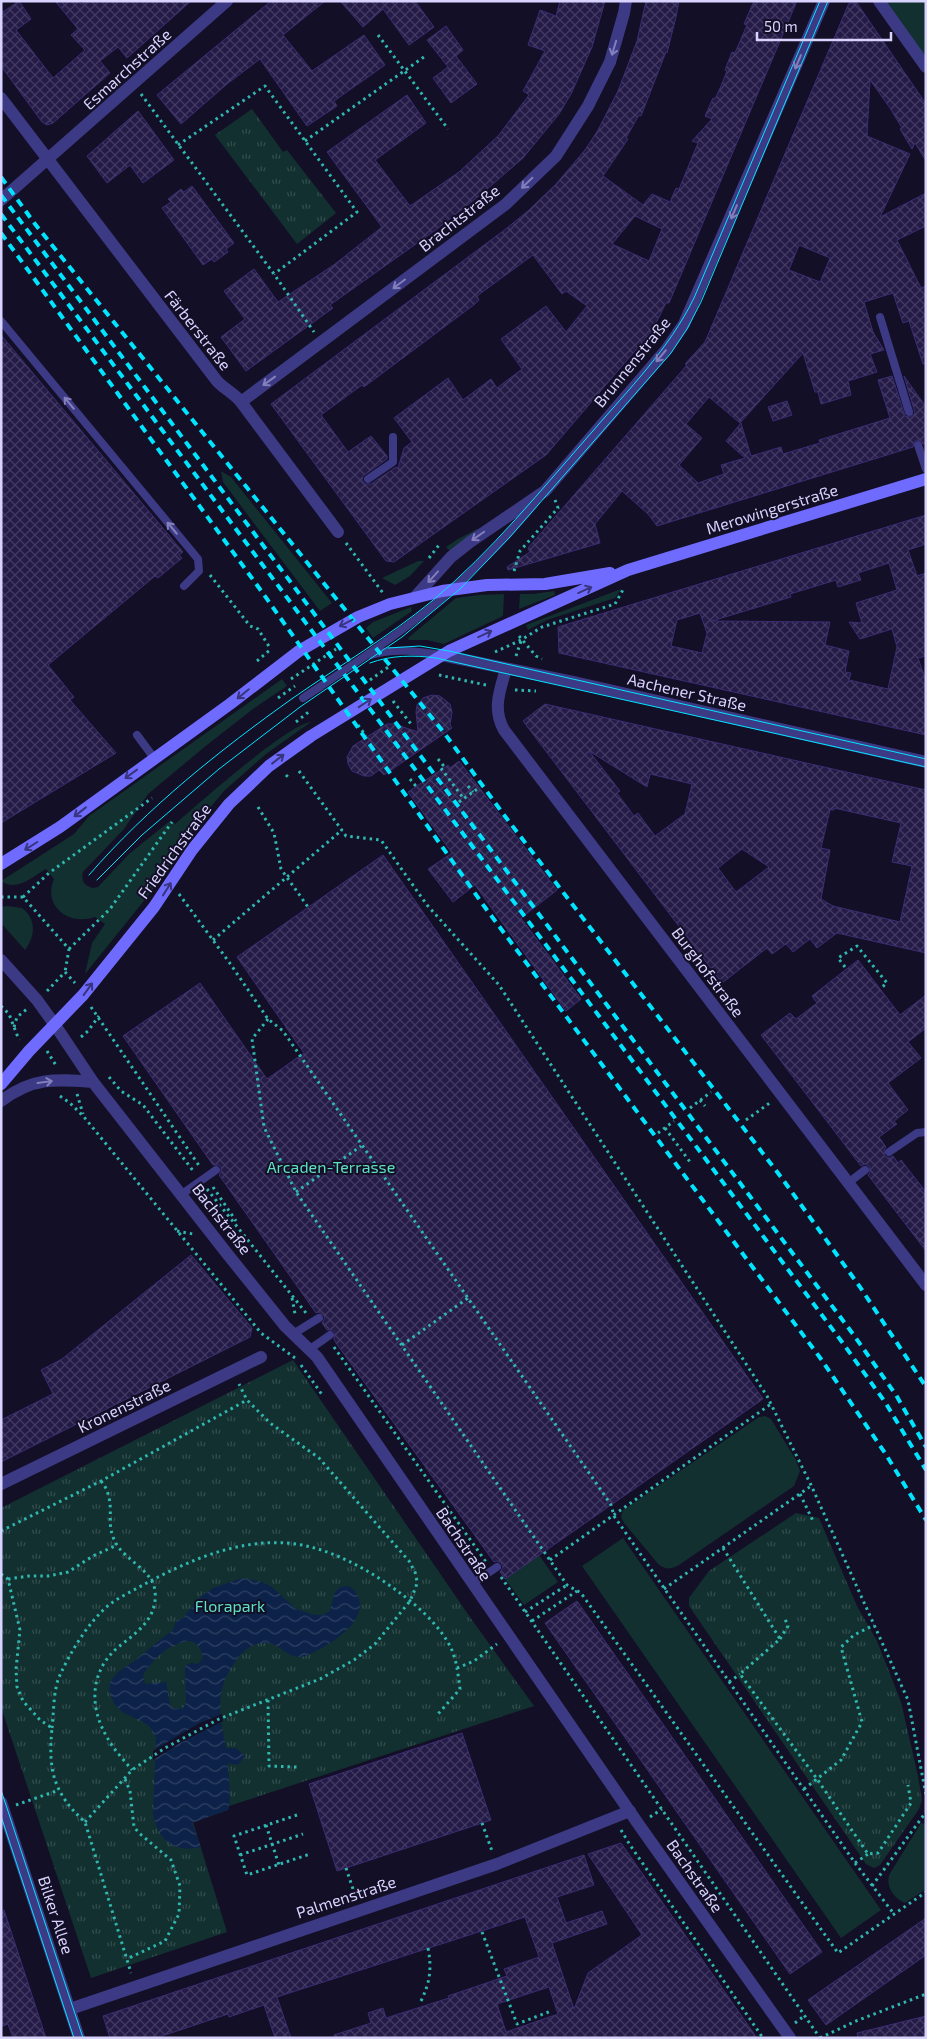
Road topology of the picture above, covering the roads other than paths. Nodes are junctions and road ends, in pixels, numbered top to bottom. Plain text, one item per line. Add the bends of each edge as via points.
1 (227, 1) edge
2 (626, 1) edge
3 (824, 1) edge
4 (879, 1) edge
5 (926, 67) edge
6 (1, 98) edge
7 (47, 161) junction
8 (1, 200) edge
9 (880, 317) dead end
10 (1, 321) edge
11 (241, 402) junction
12 (908, 412) dead end
13 (393, 437) dead end
14 (918, 445) dead end
15 (926, 469) edge
16 (368, 479) dead end
17 (926, 479) edge
18 (545, 491) junction
19 (338, 532) road end
20 (628, 570) junction
21 (184, 586) dead end
22 (451, 590) junction
23 (416, 597) junction
24 (441, 655) junction
25 (364, 657) junction
26 (511, 665) junction
27 (416, 670) joint
28 (303, 698) dead end
29 (137, 735) dead end
30 (154, 758) junction
31 (926, 762) edge
32 (1, 864) edge
33 (1, 960) edge
34 (55, 1025) junction
35 (94, 1082) junction
36 (1, 1084) edge
37 (1, 1101) edge
38 (926, 1132) edge
39 (889, 1152) dead end
40 (216, 1170) dead end
41 (865, 1170) dead end
42 (848, 1183) junction
43 (182, 1194) junction
44 (924, 1279) edge
45 (316, 1319) road end
46 (328, 1336) road end
47 (288, 1337) junction
48 (310, 1349) junction
49 (261, 1357) dead end
50 (1, 1484) edge
51 (495, 1568) road end
52 (472, 1584) junction
53 (2, 1808) edge
54 (630, 1811) junction
55 (70, 2009) junction
56 (79, 2038) edge
57 (790, 2038) edge

1 - 7 street, Esmarchstraße
2 -> 11 street, Brachtstraße via 610,62 588,106 556,156 506,204
3 -> 18 street, Brunnenstraße via 684,324 666,350
4 - 5 street
6 - 7 street, Färberstraße
7 - 8 street, Esmarchstraße
7 - 11 street, Färberstraße via 217,381
9 - 12 lane
21 -> 10 lane via 197,574 200,567 198,559
11 - 19 street, Färberstraße
13 - 16 lane via 393,462
14 - 15 lane
17 - 20 main road, Merowingerstraße
18 - 22 lane via 482,562
18 -> 23 street, Brunnenstraße via 450,557
20 - 22 main road, Merowingerstraße via 545,584
24 -> 20 main road, Merowingerstraße
22 - 23 main road, Merowingerstraße
22 - 25 lane
23 -> 30 main road, Merowingerstraße via 390,604 341,625 310,644
24 - 25 lane via 388,651
24 - 26 street, Aachener Straße
24 - 27 main road, Merowingerstraße
25 - 28 lane
26 - 31 street, Aachener Straße
26 - 42 street, Burghofstraße via 497,706 504,730
34 -> 27 main road, Friedrichstraße via 143,921 208,827 249,783 290,750
29 - 30 lane
30 -> 32 main road via 60,827
33 - 34 street, Bachstraße
34 - 35 street, Bachstraße
34 - 36 main road, Friedrichstraße
37 -> 35 street via 30,1084 55,1080
35 - 43 street, Bachstraße
38 - 39 lane via 917,1133
40 - 43 lane
41 - 42 lane
42 - 44 street, Burghofstraße
43 - 47 street, Bachstraße
45 - 47 lane
46 - 48 lane
47 - 48 street, Bachstraße
48 - 52 street, Bachstraße
49 - 50 street, Kronenstraße
51 - 52 lane
52 - 54 street, Bachstraße
53 - 55 street, Bilker Allee
54 - 55 street, Palmenstraße via 497,1864
54 - 57 street, Bachstraße
55 - 56 street, Bilker Allee

